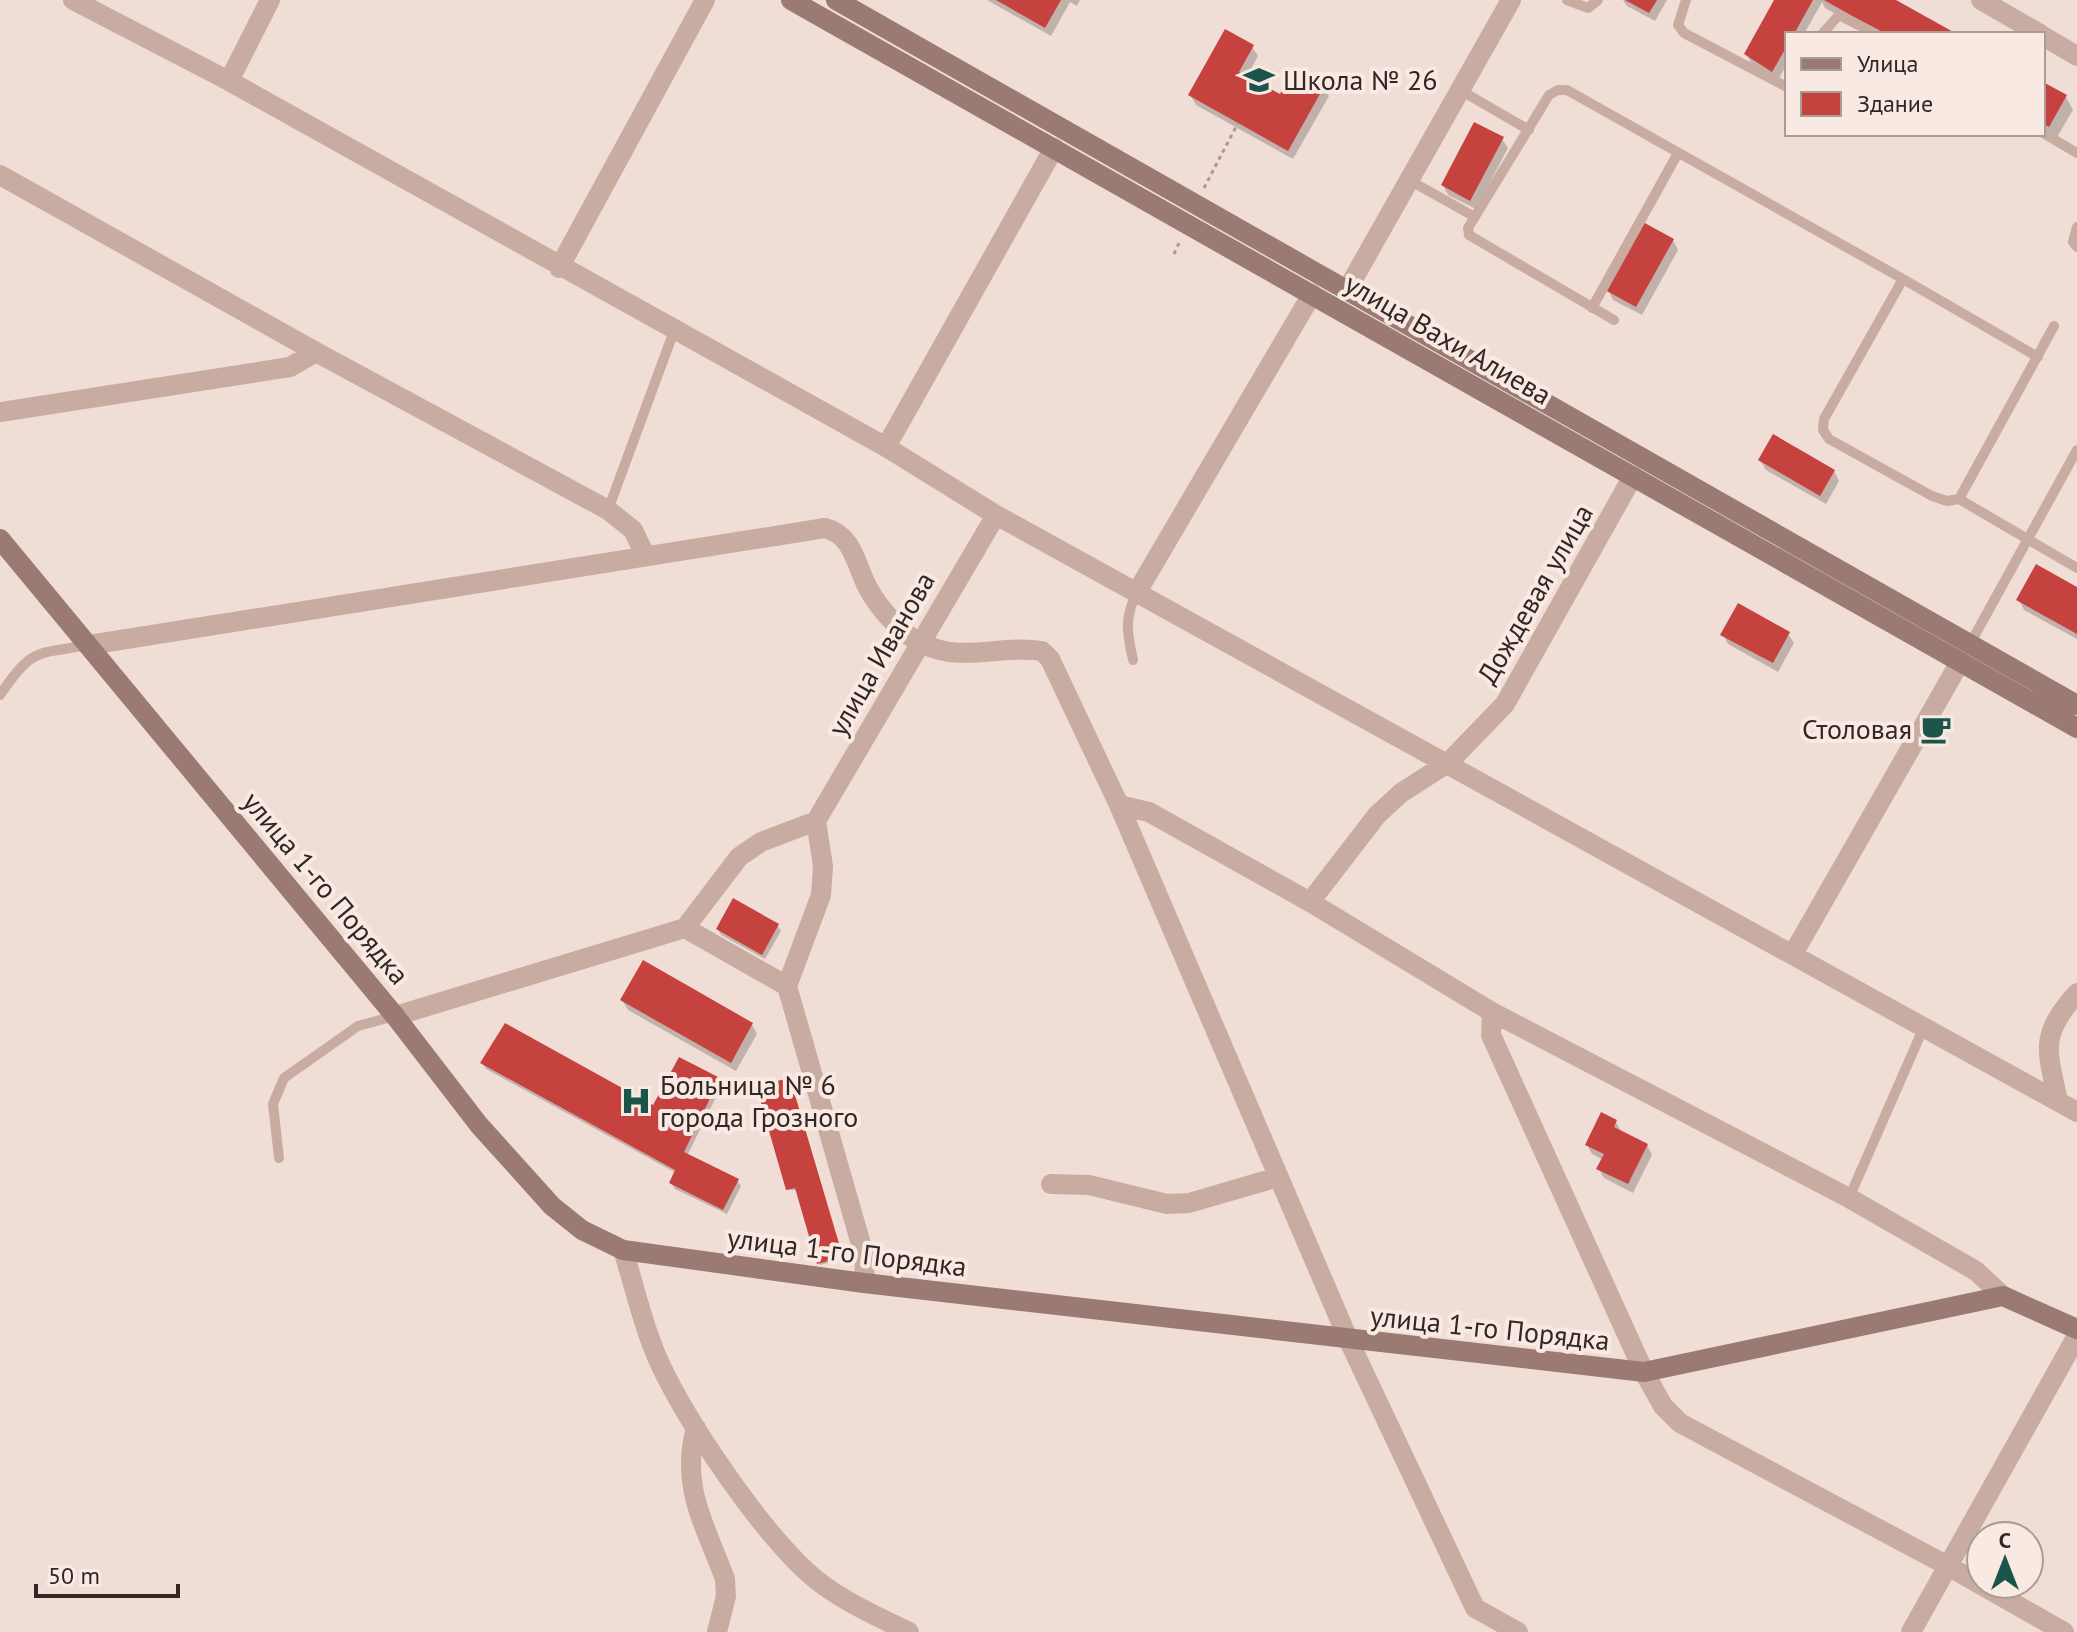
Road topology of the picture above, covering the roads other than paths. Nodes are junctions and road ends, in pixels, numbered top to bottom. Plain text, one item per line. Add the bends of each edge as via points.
1 (73, 0) edge
2 (270, 0) edge
3 (705, 0) edge
4 (791, 0) edge
5 (836, 0) edge
6 (1511, 0) edge
7 (1567, 0) edge
8 (1598, 0) edge
9 (1686, 0) edge
10 (1981, 0) edge
11 (1824, 32) edge
12 (1872, 32) edge
13 (2036, 32) edge
14 (2045, 37) edge
15 (2077, 56) edge
16 (229, 81) junction
17 (1785, 85) edge
18 (1460, 90) junction
19 (1529, 130) junction
20 (2045, 134) edge
21 (1054, 148) junction
22 (1678, 153) junction
23 (2077, 153) edge
24 (0, 175) edge
25 (1409, 180) junction
26 (1475, 217) junction
27 (2077, 227) edge
28 (2077, 247) edge
29 (559, 268) junction
30 (1903, 279) junction
31 (1347, 290) junction
32 (1312, 294) junction
33 (1592, 308) junction
34 (1614, 320) dead end
35 (2054, 326) dead end
36 (674, 331) junction
37 (316, 352) junction
38 (2038, 357) junction
39 (0, 412) edge
40 (886, 447) junction
41 (2077, 450) edge
42 (1633, 476) junction
43 (1959, 499) junction
44 (608, 510) junction
45 (996, 515) junction
46 (0, 539) edge
47 (2026, 539) junction
48 (645, 555) junction
49 (2077, 568) edge
50 (1137, 592) junction
51 (919, 643) junction
52 (89, 645) junction
53 (1965, 653) junction
54 (1133, 660) dead end
55 (0, 695) edge
56 (2077, 705) edge
57 (2077, 728) edge
58 (1449, 762) junction
59 (1119, 805) junction
60 (816, 821) junction
61 (1310, 902) junction
62 (685, 928) junction
63 (1793, 954) junction
64 (787, 986) junction
65 (2077, 993) edge
66 (1492, 1012) junction
67 (395, 1016) junction
68 (1923, 1029) junction
69 (2058, 1101) junction
70 (2077, 1112) edge
71 (279, 1158) dead end
72 (1278, 1177) junction
73 (1051, 1184) dead end
74 (1849, 1198) junction
75 (623, 1250) junction
76 (864, 1283) junction
77 (2003, 1296) junction
78 (2077, 1329) edge
79 (2077, 1336) edge
80 (1349, 1341) junction
81 (1644, 1372) junction
82 (696, 1428) junction
83 (1948, 1566) junction
84 (717, 1632) edge
85 (909, 1632) edge
86 (1518, 1632) edge
87 (1911, 1632) edge
88 (2064, 1632) edge

1 - 16 street
2 - 16 street
3 - 29 street
4 - 21 main road, улица Вахи Алиева
5 - 31 main road, улица Вахи Алиева
6 - 18 street
7 - 8 lane via 1588,8
9 - 17 lane via 1678,25 1684,33
10 - 13 street
11 - 12 lane via 1839,15
14 - 15 street
16 - 29 street
18 - 19 lane
18 - 25 street
19 - 22 lane via 1549,95 1567,90
19 - 26 lane
20 - 23 lane
21 - 32 main road, улица Вахи Алиева
21 - 40 street
22 - 30 lane
22 - 33 lane
24 - 37 street
25 - 26 lane
25 - 31 street
26 - 33 lane via 1468,228 1473,241
27 - 28 lane
29 - 36 street
30 - 38 lane
30 - 43 lane via 1824,419 1823,430 1829,439 1932,496
31 - 53 main road, улица Вахи Алиева
32 - 42 main road, улица Вахи Алиева
32 - 50 street
33 - 34 lane
35 - 38 lane
36 - 40 street
36 - 44 lane
37 - 39 street via 290,367
37 - 44 street
38 - 43 lane
40 - 45 street
41 - 47 lane
42 - 53 main road, улица Вахи Алиева
42 - 58 street, Дождевая улица via 1505,704
43 - 47 lane
44 - 48 street via 633,530
45 - 50 street
45 - 51 street, улица Иванова
46 - 52 main road, улица 1-го Порядка
47 - 49 lane
47 - 53 lane
48 - 51 street via 816,529 836,531 846,539 870,591
48 - 52 street
50 - 54 lane via 1125,625
50 - 58 street
51 - 59 street via 954,655 1015,648 1042,651
51 - 60 street, улица Иванова
52 - 55 lane via 23,661
52 - 67 main road, улица 1-го Порядка
53 - 56 main road, улица Вахи Алиева
53 - 57 main road, улица Вахи Алиева
53 - 63 street
58 - 61 street, Дождевая улица via 1377,815
58 - 63 street
59 - 61 street via 1149,812
59 - 72 street
60 - 62 street via 761,842 739,857
60 - 64 street via 821,895
61 - 66 street
62 - 64 street
62 - 67 street
63 - 68 street
64 - 76 street via 865,1258
65 - 69 street via 2056,1017 2048,1038
66 - 74 street
66 - 81 street via 1491,1035
67 - 71 lane via 358,1026 284,1078 273,1104
67 - 75 main road, улица 1-го Порядка via 479,1125 552,1206 582,1230
68 - 69 street
68 - 74 lane
69 - 70 street
72 - 73 street via 1189,1203 1167,1204 1089,1185
72 - 80 street
74 - 77 street via 1976,1271
75 - 76 main road, улица 1-го Порядка
75 - 82 street via 661,1365
76 - 80 main road, улица 1-го Порядка
77 - 78 main road
77 - 81 main road, улица 1-го Порядка
79 - 83 street
80 - 81 main road, улица 1-го Порядка
80 - 86 street via 1475,1608
81 - 83 street via 1663,1406 1680,1423
82 - 84 street via 688,1457 690,1478 725,1579
82 - 85 street via 771,1533 806,1571
83 - 87 street
83 - 88 street

